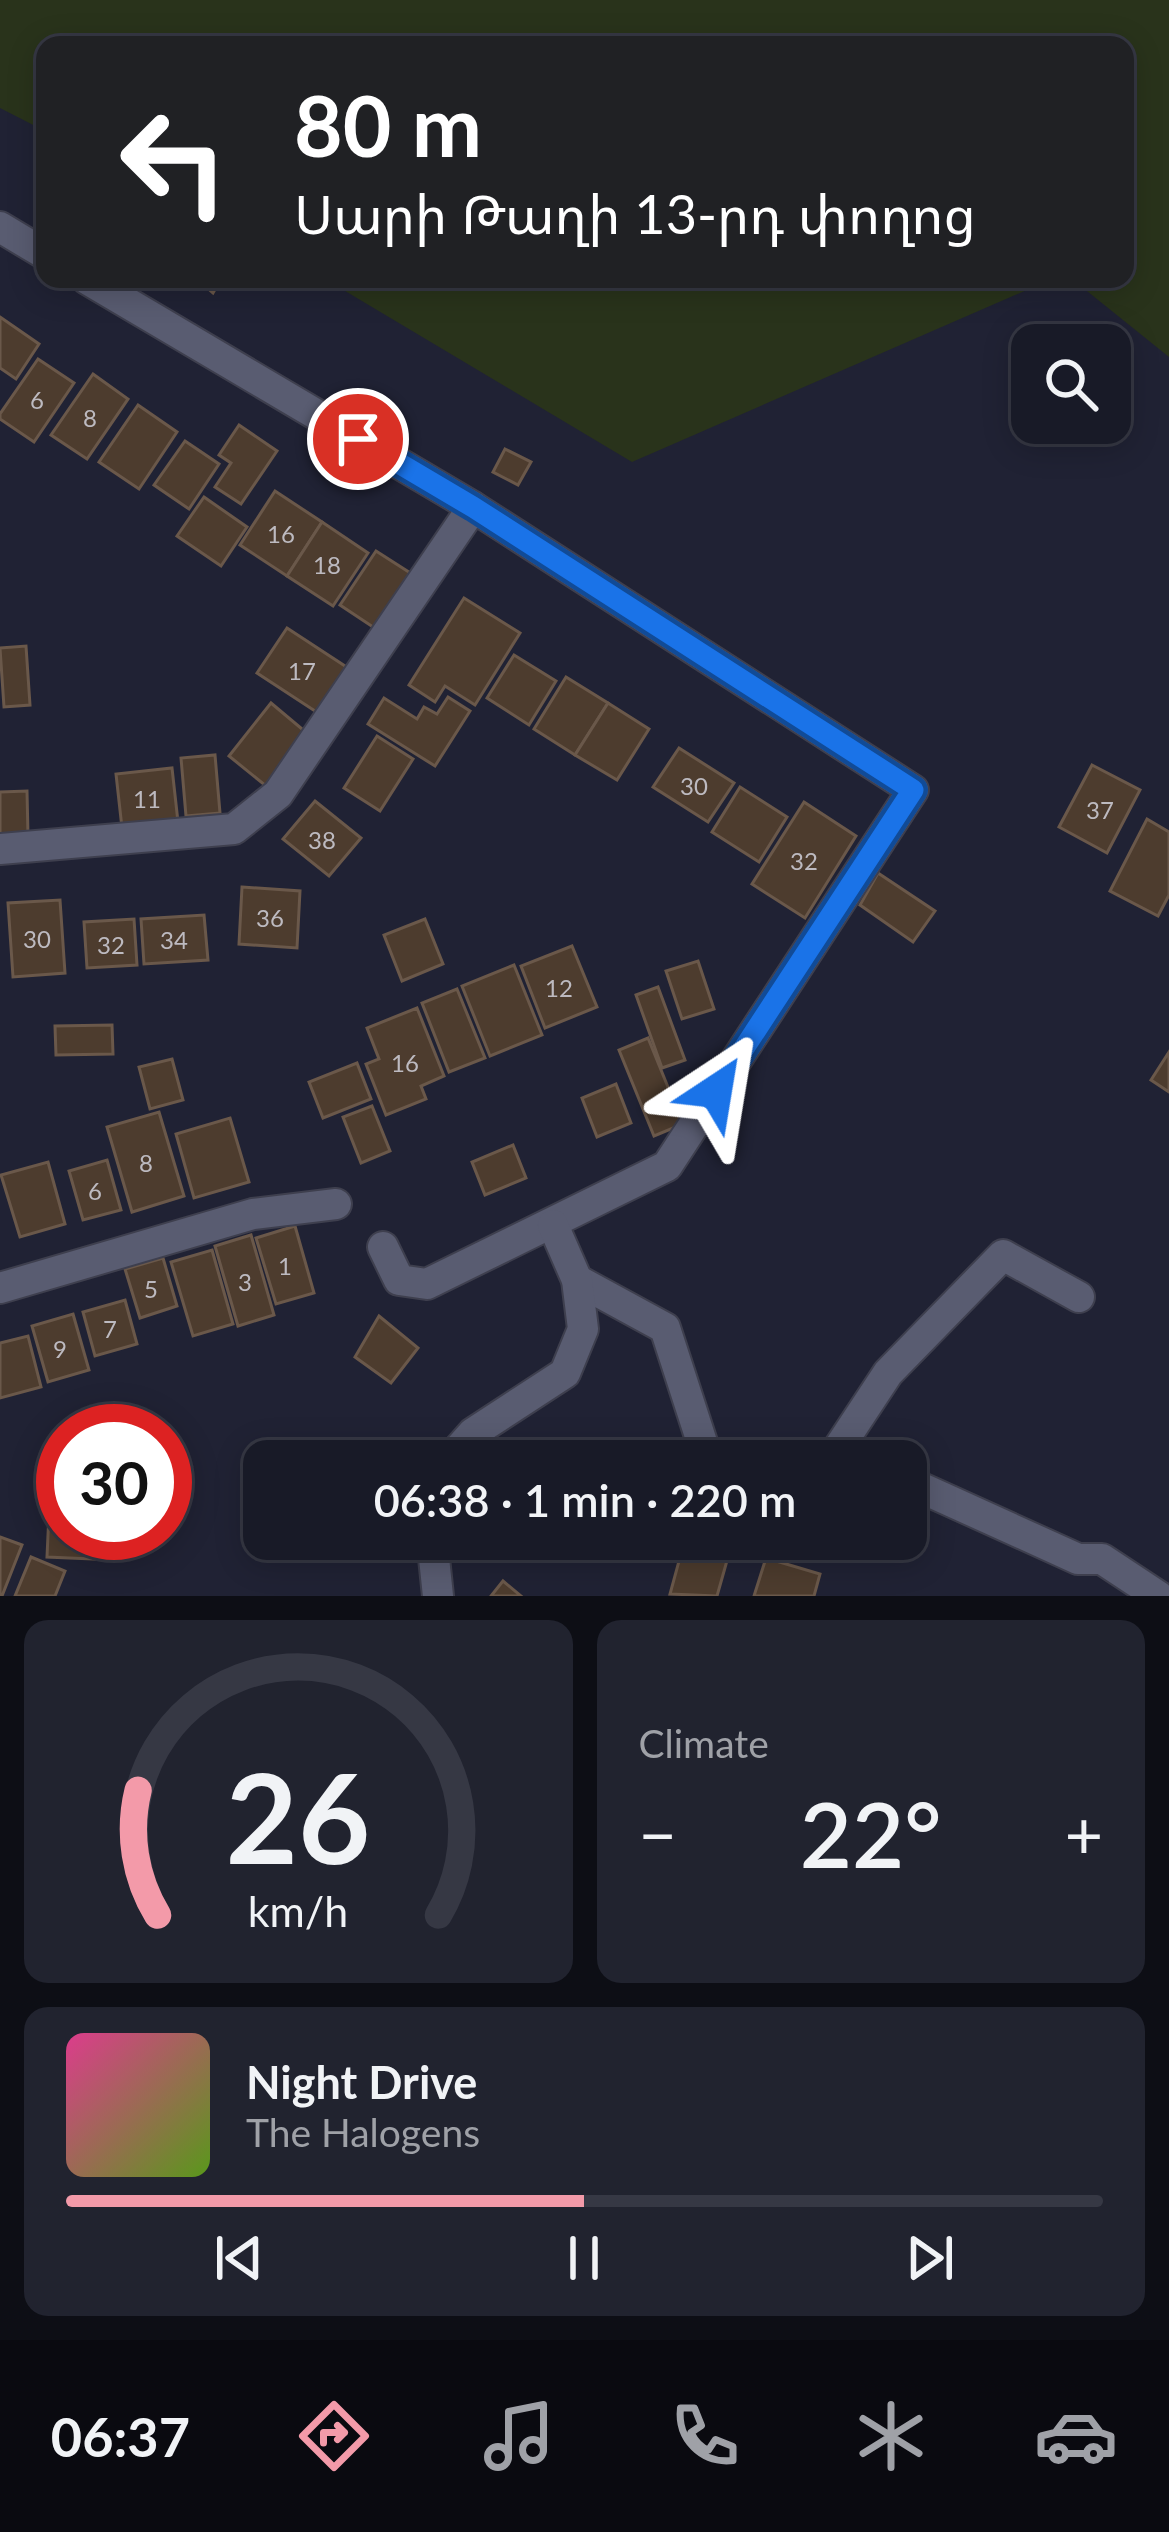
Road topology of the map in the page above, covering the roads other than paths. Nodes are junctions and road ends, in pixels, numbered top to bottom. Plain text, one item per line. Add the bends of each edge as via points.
1 (0, 227) edge
2 (36, 249) edge
3 (102, 288) edge
4 (473, 507) junction
5 (0, 849) edge
6 (336, 1204) dead end
7 (553, 1225) junction
8 (383, 1246) dead end
9 (578, 1280) junction
10 (0, 1288) edge
11 (1079, 1298) dead end
12 (466, 1440) edge
13 (701, 1440) edge
14 (851, 1440) edge
15 (927, 1490) edge
16 (434, 1560) edge
17 (438, 1596) edge
18 (1158, 1596) edge

1 - 2 street
3 - 4 street
4 - 5 street via 278,794 234,829
4 - 7 street via 913,790 667,1166
6 - 10 street via 253,1214
7 - 8 street via 422,1285 399,1280
7 - 9 street
9 - 12 street via 583,1329 565,1372
9 - 13 street via 665,1328
11 - 14 street via 1003,1255 888,1373
15 - 18 street via 1078,1558 1102,1559
16 - 17 street

